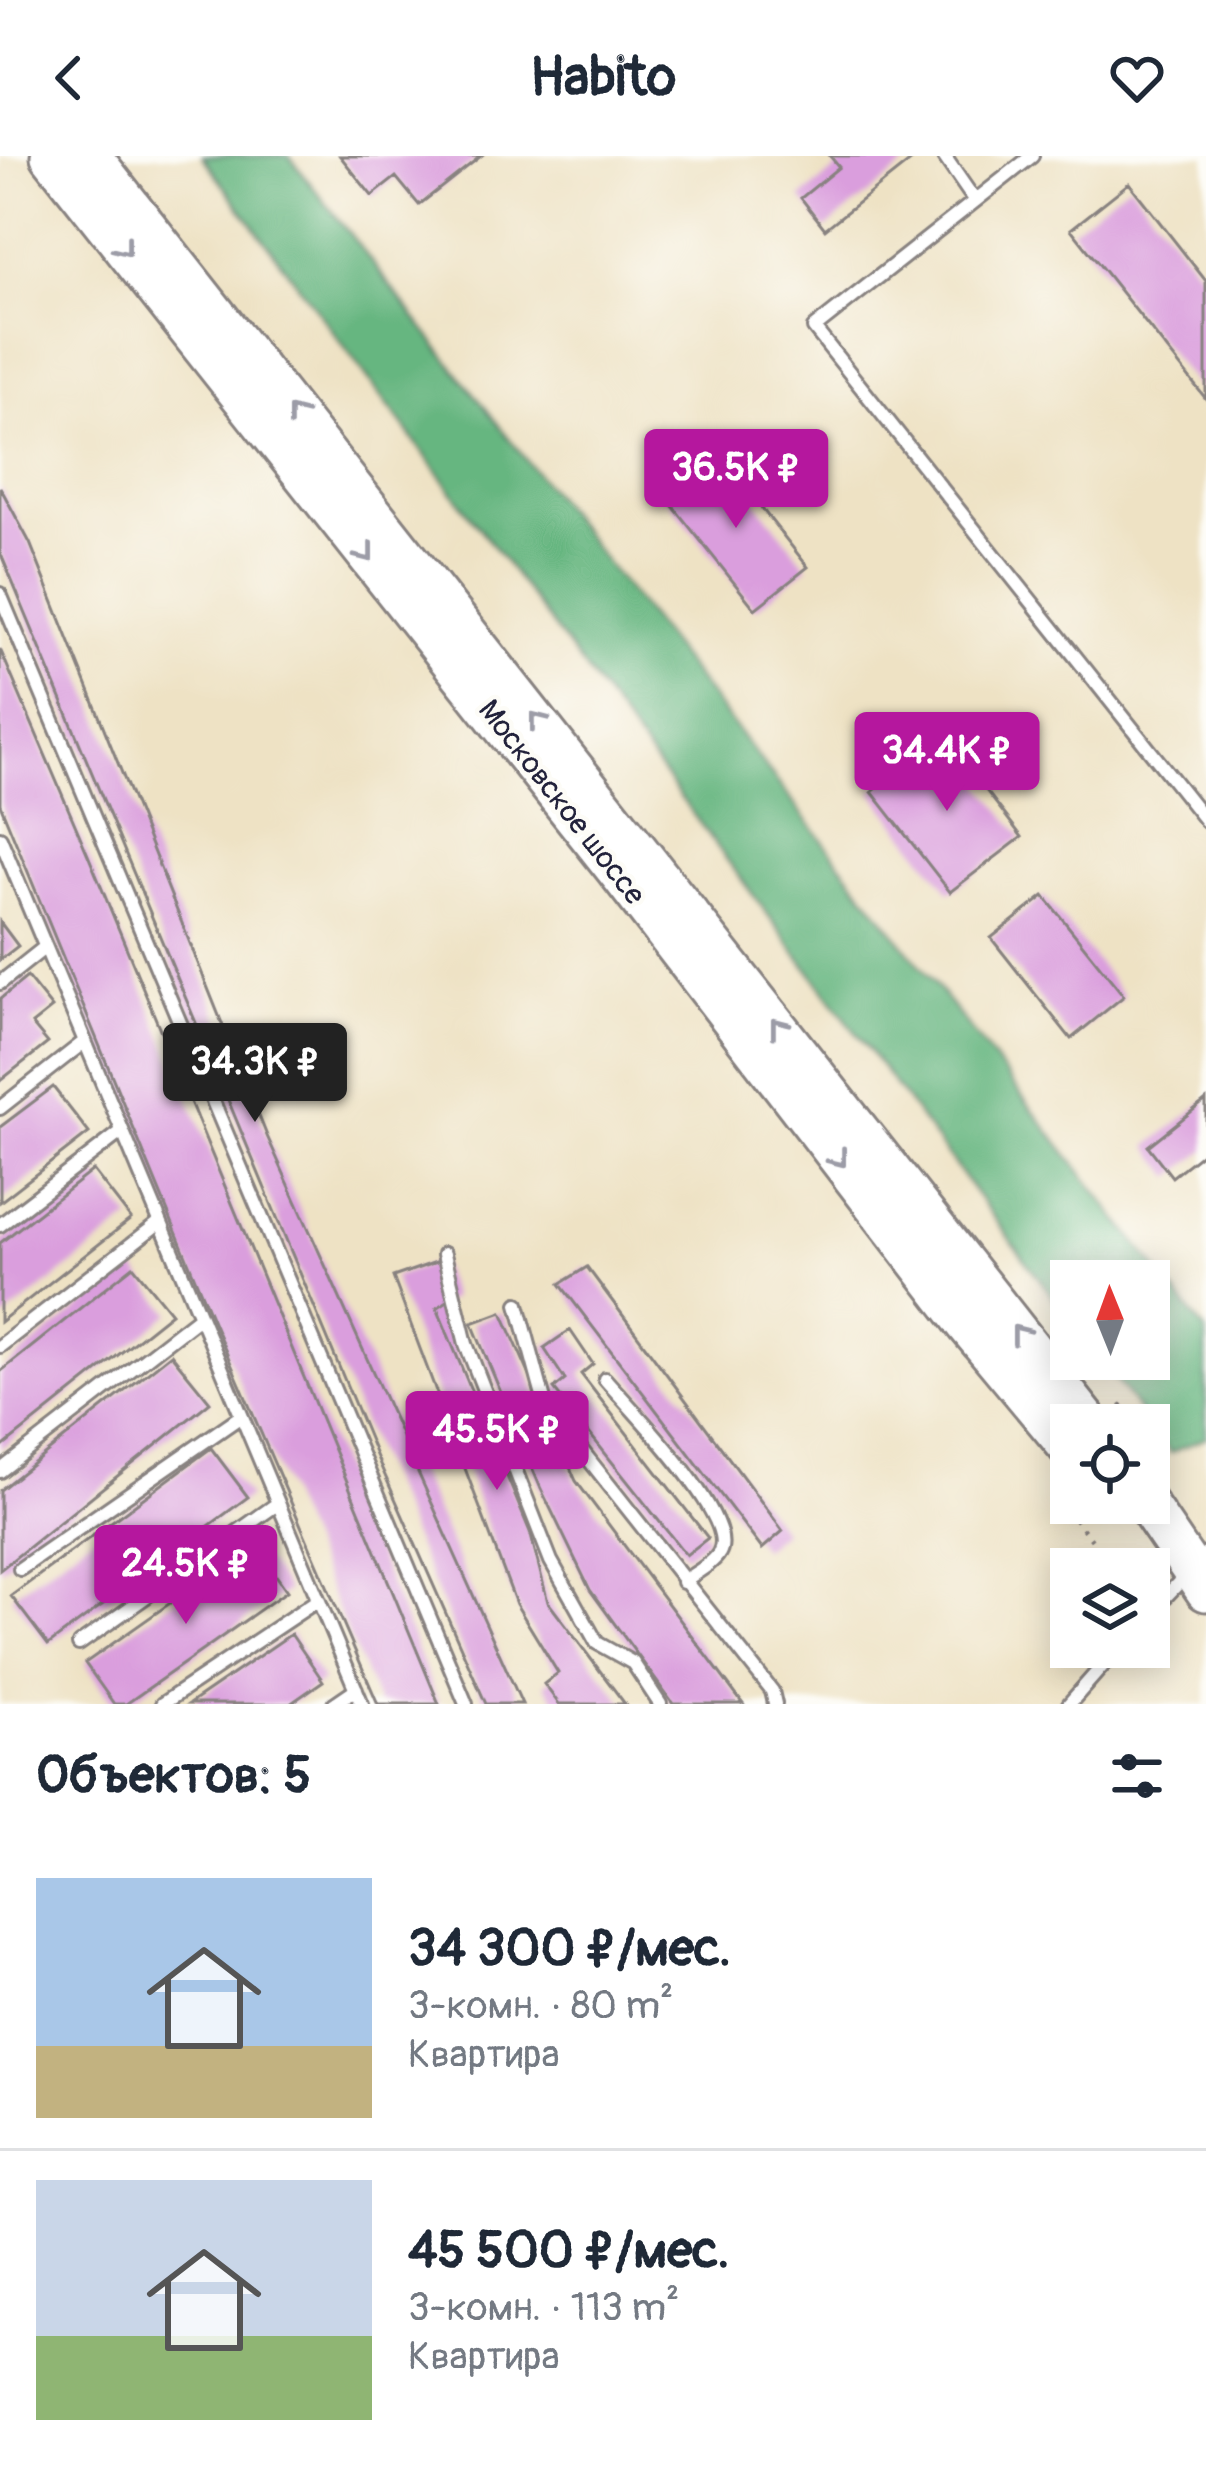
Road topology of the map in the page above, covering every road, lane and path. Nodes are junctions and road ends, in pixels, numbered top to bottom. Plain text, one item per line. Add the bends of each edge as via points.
1 (52, 156) edge
2 (91, 156) edge
3 (944, 156) edge
4 (1032, 156) edge
5 (975, 201) junction
6 (0, 594) edge
7 (1206, 821) edge
8 (0, 838) edge
9 (3, 860) edge
10 (44, 948) junction
11 (0, 983) edge
12 (84, 1042) junction
13 (0, 1108) edge
14 (121, 1132) junction
15 (160, 1222) junction
16 (0, 1225) edge
17 (444, 1254) dead end
18 (518, 1304) dead end
19 (200, 1316) junction
20 (0, 1346) edge
21 (605, 1379) dead end
22 (1098, 1404) edge
23 (241, 1416) junction
24 (1050, 1425) edge
25 (0, 1471) edge
26 (277, 1504) junction
27 (1080, 1524) edge
28 (1142, 1524) edge
29 (1163, 1524) edge
30 (1098, 1548) edge
31 (20, 1570) dead end
32 (1200, 1571) edge
33 (682, 1582) junction
34 (1170, 1596) edge
35 (318, 1600) junction
36 (79, 1644) dead end
37 (1101, 1668) edge
38 (356, 1689) junction
39 (162, 1704) edge
40 (334, 1704) edge
41 (362, 1704) edge
42 (466, 1704) edge
43 (660, 1704) edge
44 (775, 1704) edge
45 (1069, 1704) edge

1 -> 24 main road, Московское шоссе
22 -> 2 main road, Московское шоссе
3 - 5 lane
4 - 5 lane
5 - 7 lane via 814,328
6 - 42 lane
8 - 9 lane
9 - 10 lane
10 - 11 lane
10 - 12 lane
12 - 13 lane
12 - 14 lane
14 - 15 lane
14 - 16 lane
15 - 19 lane
15 - 20 lane
17 - 43 lane via 466,1344 551,1561 597,1643 633,1663
18 - 33 lane via 545,1405
19 - 23 lane
19 - 25 lane
21 - 33 lane via 709,1502 723,1538 719,1554
23 - 26 lane
23 - 31 lane
26 - 35 lane
26 - 36 lane
27 - 30 path
28 - 32 main road
29 - 32 main road
32 - 34 lane
33 - 44 lane
35 - 38 lane
35 - 39 lane
37 - 45 lane
38 - 40 lane
38 - 41 lane

